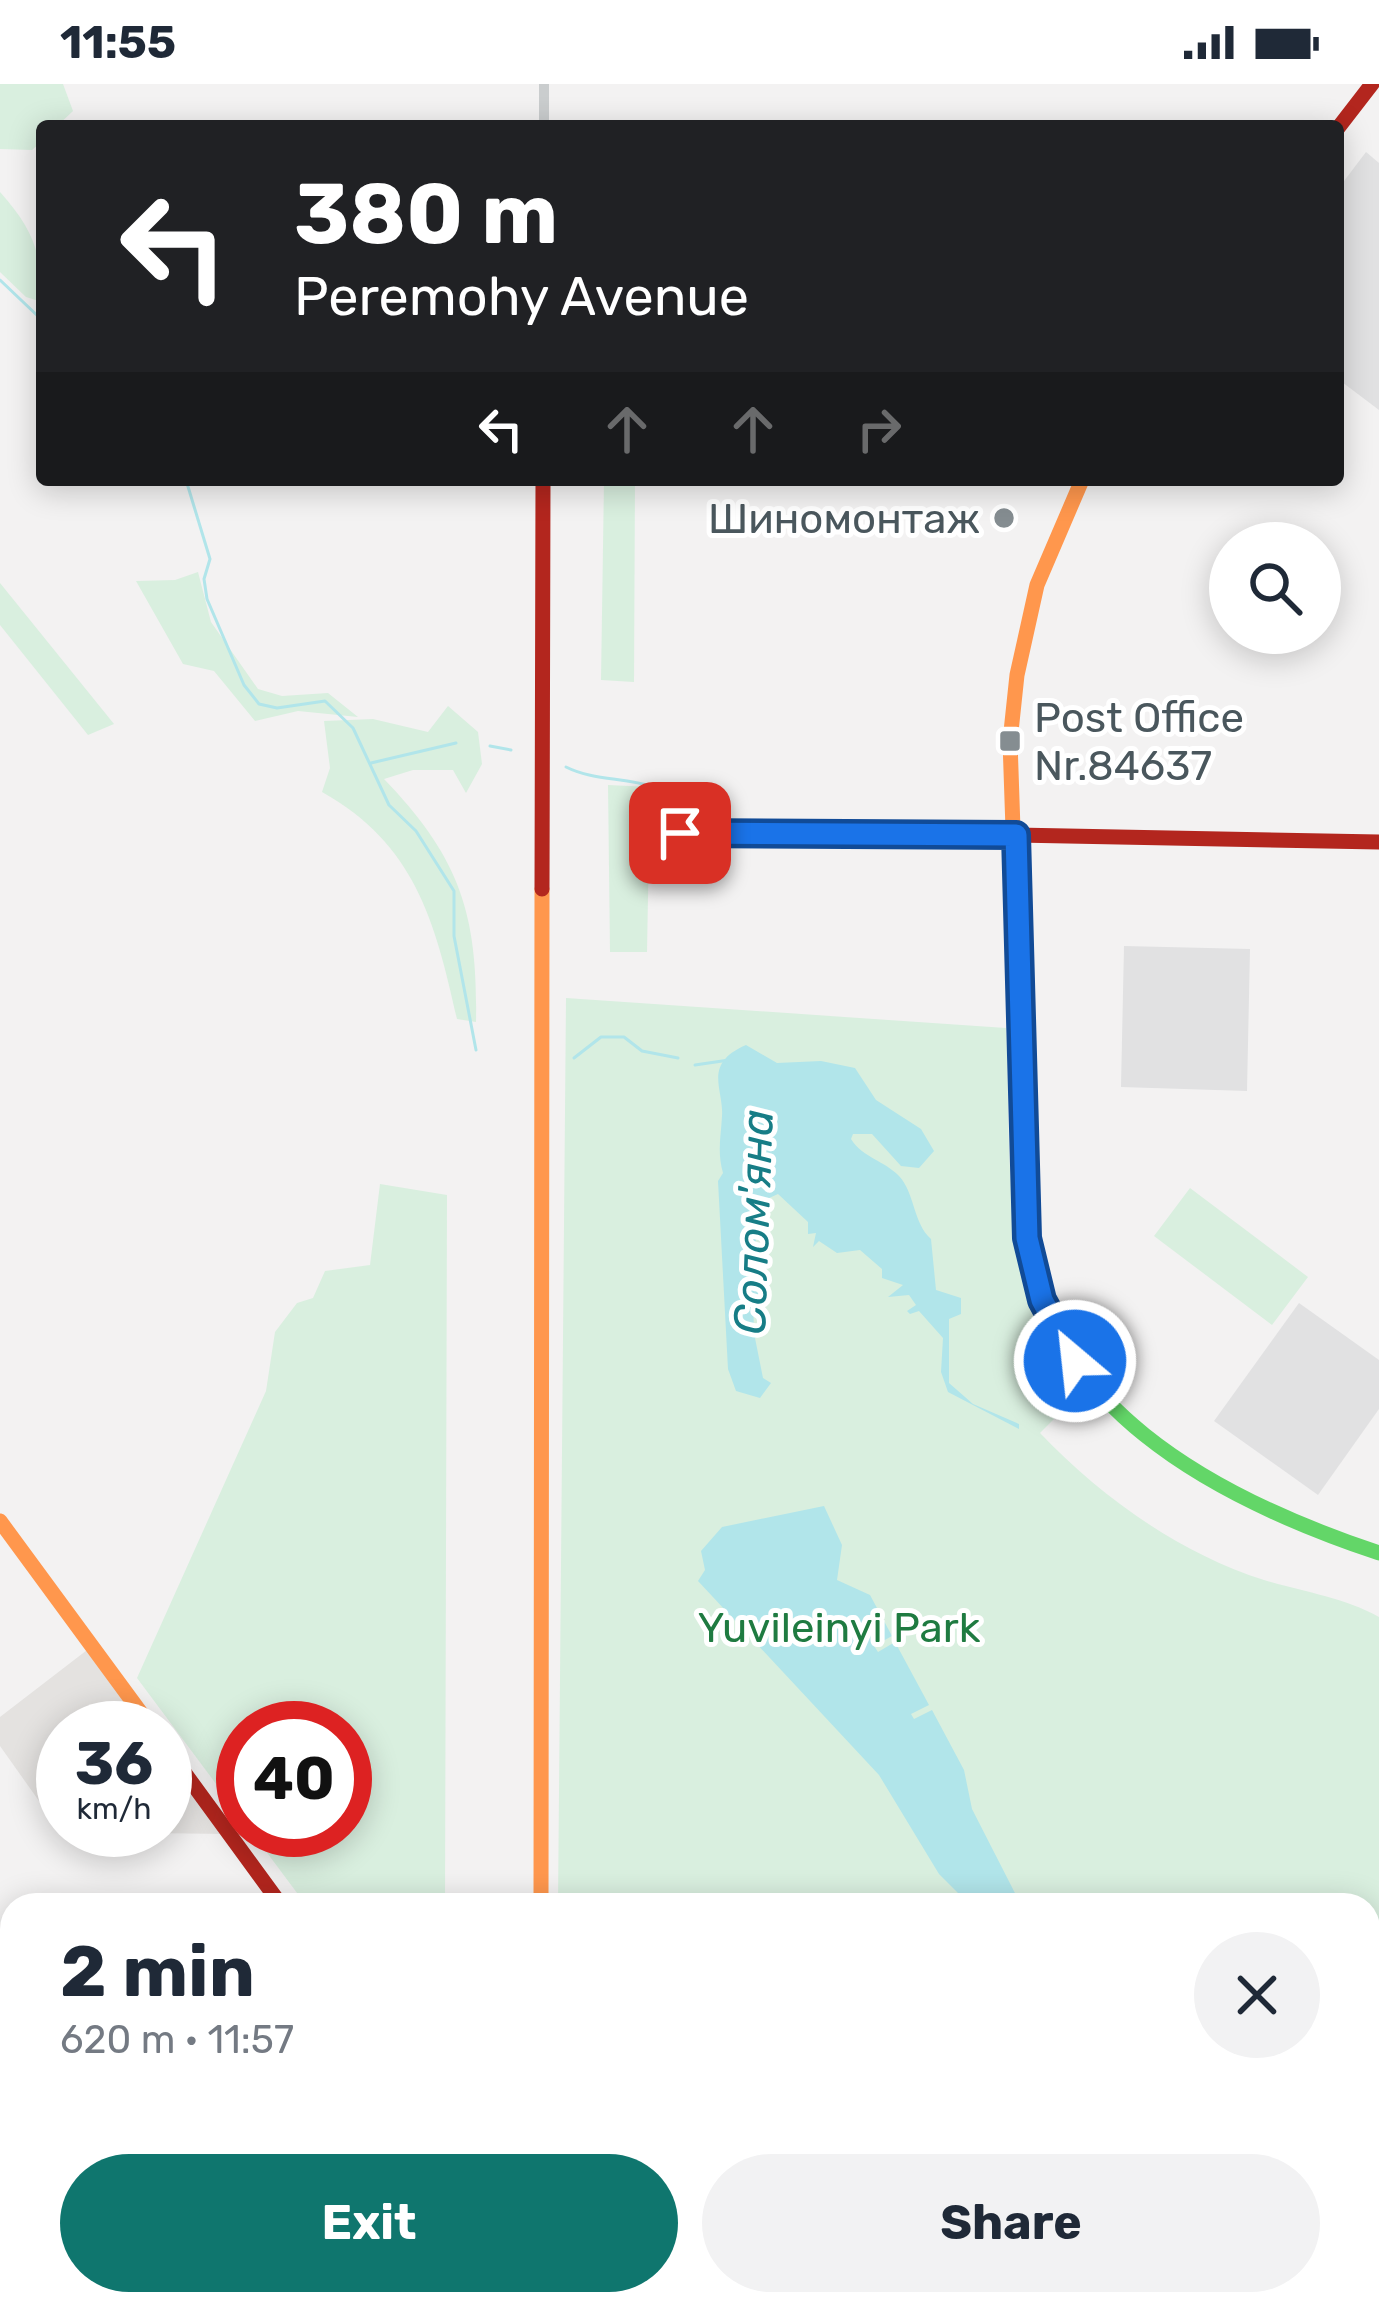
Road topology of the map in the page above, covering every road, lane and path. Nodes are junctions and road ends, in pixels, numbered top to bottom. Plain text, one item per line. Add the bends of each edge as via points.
1 (544, 84) edge
2 (1372, 84) edge
3 (544, 120) edge
4 (1344, 120) edge
5 (543, 486) edge
6 (1079, 486) edge
7 (680, 833) dead end
8 (1016, 835) junction
9 (1379, 842) edge
10 (0, 1521) edge
11 (1379, 1553) edge
12 (132, 1701) edge
13 (192, 1783) edge
14 (272, 1893) edge
15 (541, 1893) edge

1 - 3 street
2 - 4 street
5 - 15 street
6 - 8 street via 1037,586 1017,675 1009,776
7 - 8 street
8 - 9 street
8 - 11 street via 1027,1238 1056,1329 1104,1397 1185,1470 1282,1522
10 - 12 street
13 - 14 street

